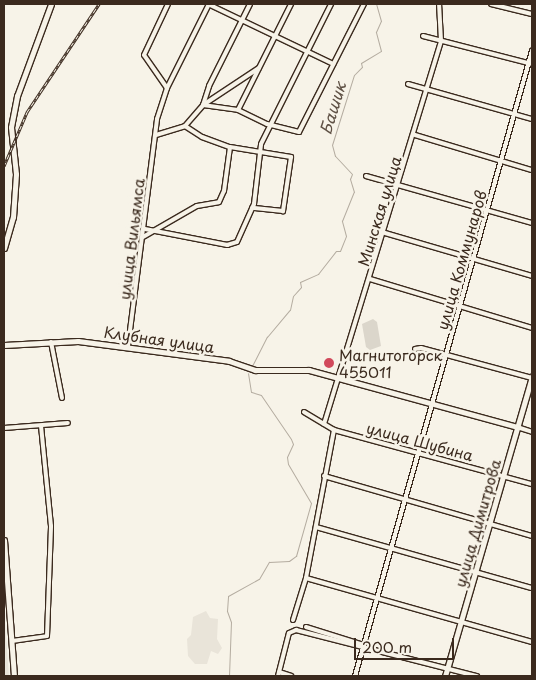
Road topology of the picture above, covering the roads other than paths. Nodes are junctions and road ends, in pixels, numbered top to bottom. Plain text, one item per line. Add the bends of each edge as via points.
1 (51, 4) edge
2 (168, 4) edge
3 (209, 4) edge
4 (250, 4) edge
5 (291, 4) edge
6 (331, 4) edge
7 (364, 4) edge
8 (439, 4) edge
9 (492, 4) edge
10 (532, 14) edge
11 (242, 21) junction
12 (423, 36) dead end
13 (274, 37) junction
14 (441, 41) junction
15 (532, 51) edge
16 (308, 53) junction
17 (333, 64) junction
18 (531, 64) edge
19 (259, 68) junction
20 (408, 84) dead end
21 (167, 88) junction
22 (427, 89) junction
23 (203, 105) junction
24 (238, 110) junction
25 (514, 114) junction
26 (532, 119) edge
27 (271, 124) junction
28 (185, 126) junction
29 (156, 135) junction
30 (415, 135) junction
31 (230, 147) junction
32 (260, 153) junction
33 (501, 161) junction
34 (532, 170) edge
35 (366, 176) dead end
36 (399, 185) junction
37 (252, 208) junction
38 (487, 210) junction
39 (532, 223) edge
40 (145, 229) junction
41 (156, 231) junction
42 (384, 233) junction
43 (144, 237) junction
44 (4, 248) edge
45 (473, 259) junction
46 (532, 276) edge
47 (370, 280) junction
48 (460, 307) junction
49 (532, 328) edge
50 (51, 342) junction
51 (4, 345) edge
52 (128, 346) junction
53 (414, 349) dead end
54 (445, 355) junction
55 (338, 376) junction
56 (532, 377) edge
57 (62, 398) dead end
58 (432, 403) junction
59 (304, 412) dead end
60 (68, 423) dead end
61 (324, 424) junction
62 (41, 426) junction
63 (517, 427) junction
64 (4, 428) edge
65 (334, 430) junction
66 (532, 432) edge
67 (418, 451) junction
68 (503, 475) junction
69 (324, 476) junction
70 (532, 484) edge
71 (404, 501) junction
72 (489, 524) junction
73 (316, 526) junction
74 (532, 536) edge
75 (4, 540) edge
76 (391, 549) junction
77 (475, 572) junction
78 (306, 578) junction
79 (532, 588) edge
80 (377, 597) junction
81 (293, 620) dead end
82 (462, 621) junction
83 (306, 627) dead end
84 (316, 630) junction
85 (315, 635) junction
86 (12, 641) junction
87 (532, 642) edge
88 (364, 645) junction
89 (447, 668) junction
90 (278, 674) edge
91 (14, 676) edge
92 (292, 676) edge
93 (355, 676) edge
94 (445, 676) edge
95 (477, 676) edge

1 - 44 street via 17,96 12,120 16,174 13,217
2 - 21 street via 144,55
3 - 11 street
3 - 21 street, улица Вильямса
4 - 11 street
5 - 13 street
6 - 16 street
7 - 17 street
8 - 14 street, Минская улица
9 - 10 street
11 - 13 street
11 - 23 street via 209,86
12 - 14 street
13 - 16 street
13 - 19 street
14 - 18 street
14 - 22 street, Минская улица
15 - 18 street, улица Коммунаров
16 - 17 street
16 - 27 street
17 - 27 street via 300,130 296,132
18 - 25 street, улица Коммунаров
19 - 23 street
19 - 24 street
20 - 22 street
21 - 29 street, улица Вильямса via 156,119
22 - 25 street
22 - 30 street, Минская улица
23 - 24 street
23 - 28 street
24 - 27 street
25 - 26 street
25 - 33 street, улица Коммунаров
27 - 32 street
28 - 29 street
28 - 31 street via 202,137
29 - 40 street, улица Вильямса
30 - 33 street
30 - 36 street, Минская улица
31 - 32 street
31 - 41 street via 221,199 215,204 197,206
32 - 37 street
32 - 37 street via 290,156 292,160 283,212
33 - 34 street
33 - 38 street, улица Коммунаров
35 - 36 street
36 - 38 street
36 - 42 street, Минская улица
37 - 41 street via 240,237 232,244
38 - 39 street
38 - 45 street, улица Коммунаров
40 - 41 street
40 - 43 street, улица Вильямса
41 - 43 street
42 - 45 street
42 - 47 street, Минская улица
43 - 52 street, улица Вильямса
45 - 46 street
45 - 48 street, улица Коммунаров
47 - 48 street
47 - 55 street, Минская улица
48 - 49 street
48 - 54 street, улица Коммунаров
50 - 51 street, Клубная улица
50 - 52 street, Клубная улица
50 - 57 street
52 - 55 street, Клубная улица via 229,361 254,370 309,370
53 - 54 street
54 - 56 street
54 - 58 street, улица Коммунаров
55 - 58 street, Клубная улица
55 - 61 street, Минская улица
56 - 63 street, улица Димитрова
58 - 63 street, Клубная улица
58 - 67 street, улица Коммунаров
59 - 61 street, улица Шубина
60 - 62 street
61 - 65 street, улица Шубина
62 - 64 street
62 - 86 street via 50,526 47,636
63 - 66 street
63 - 68 street, улица Димитрова
65 - 67 street, улица Шубина
65 - 69 street
67 - 68 street, улица Шубина
67 - 71 street, улица Коммунаров
68 - 70 street, улица Шубина
68 - 72 street, улица Димитрова
69 - 71 street
69 - 73 street
71 - 72 street
71 - 76 street, улица Коммунаров
72 - 74 street
72 - 77 street, улица Димитрова
73 - 76 street
73 - 78 street
75 - 86 street
76 - 77 street
76 - 80 street, улица Коммунаров
77 - 79 street
77 - 82 street, улица Димитрова
78 - 80 street
78 - 81 street
80 - 82 street
80 - 88 street, улица Коммунаров
82 - 87 street
82 - 89 street, улица Димитрова
83 - 84 street
84 - 85 street
84 - 88 street
85 - 88 street via 358,647
85 - 90 street via 293,630
86 - 91 street
88 - 89 street
88 - 93 street, улица Коммунаров
89 - 94 street, улица Димитрова
89 - 95 street
90 - 92 street

